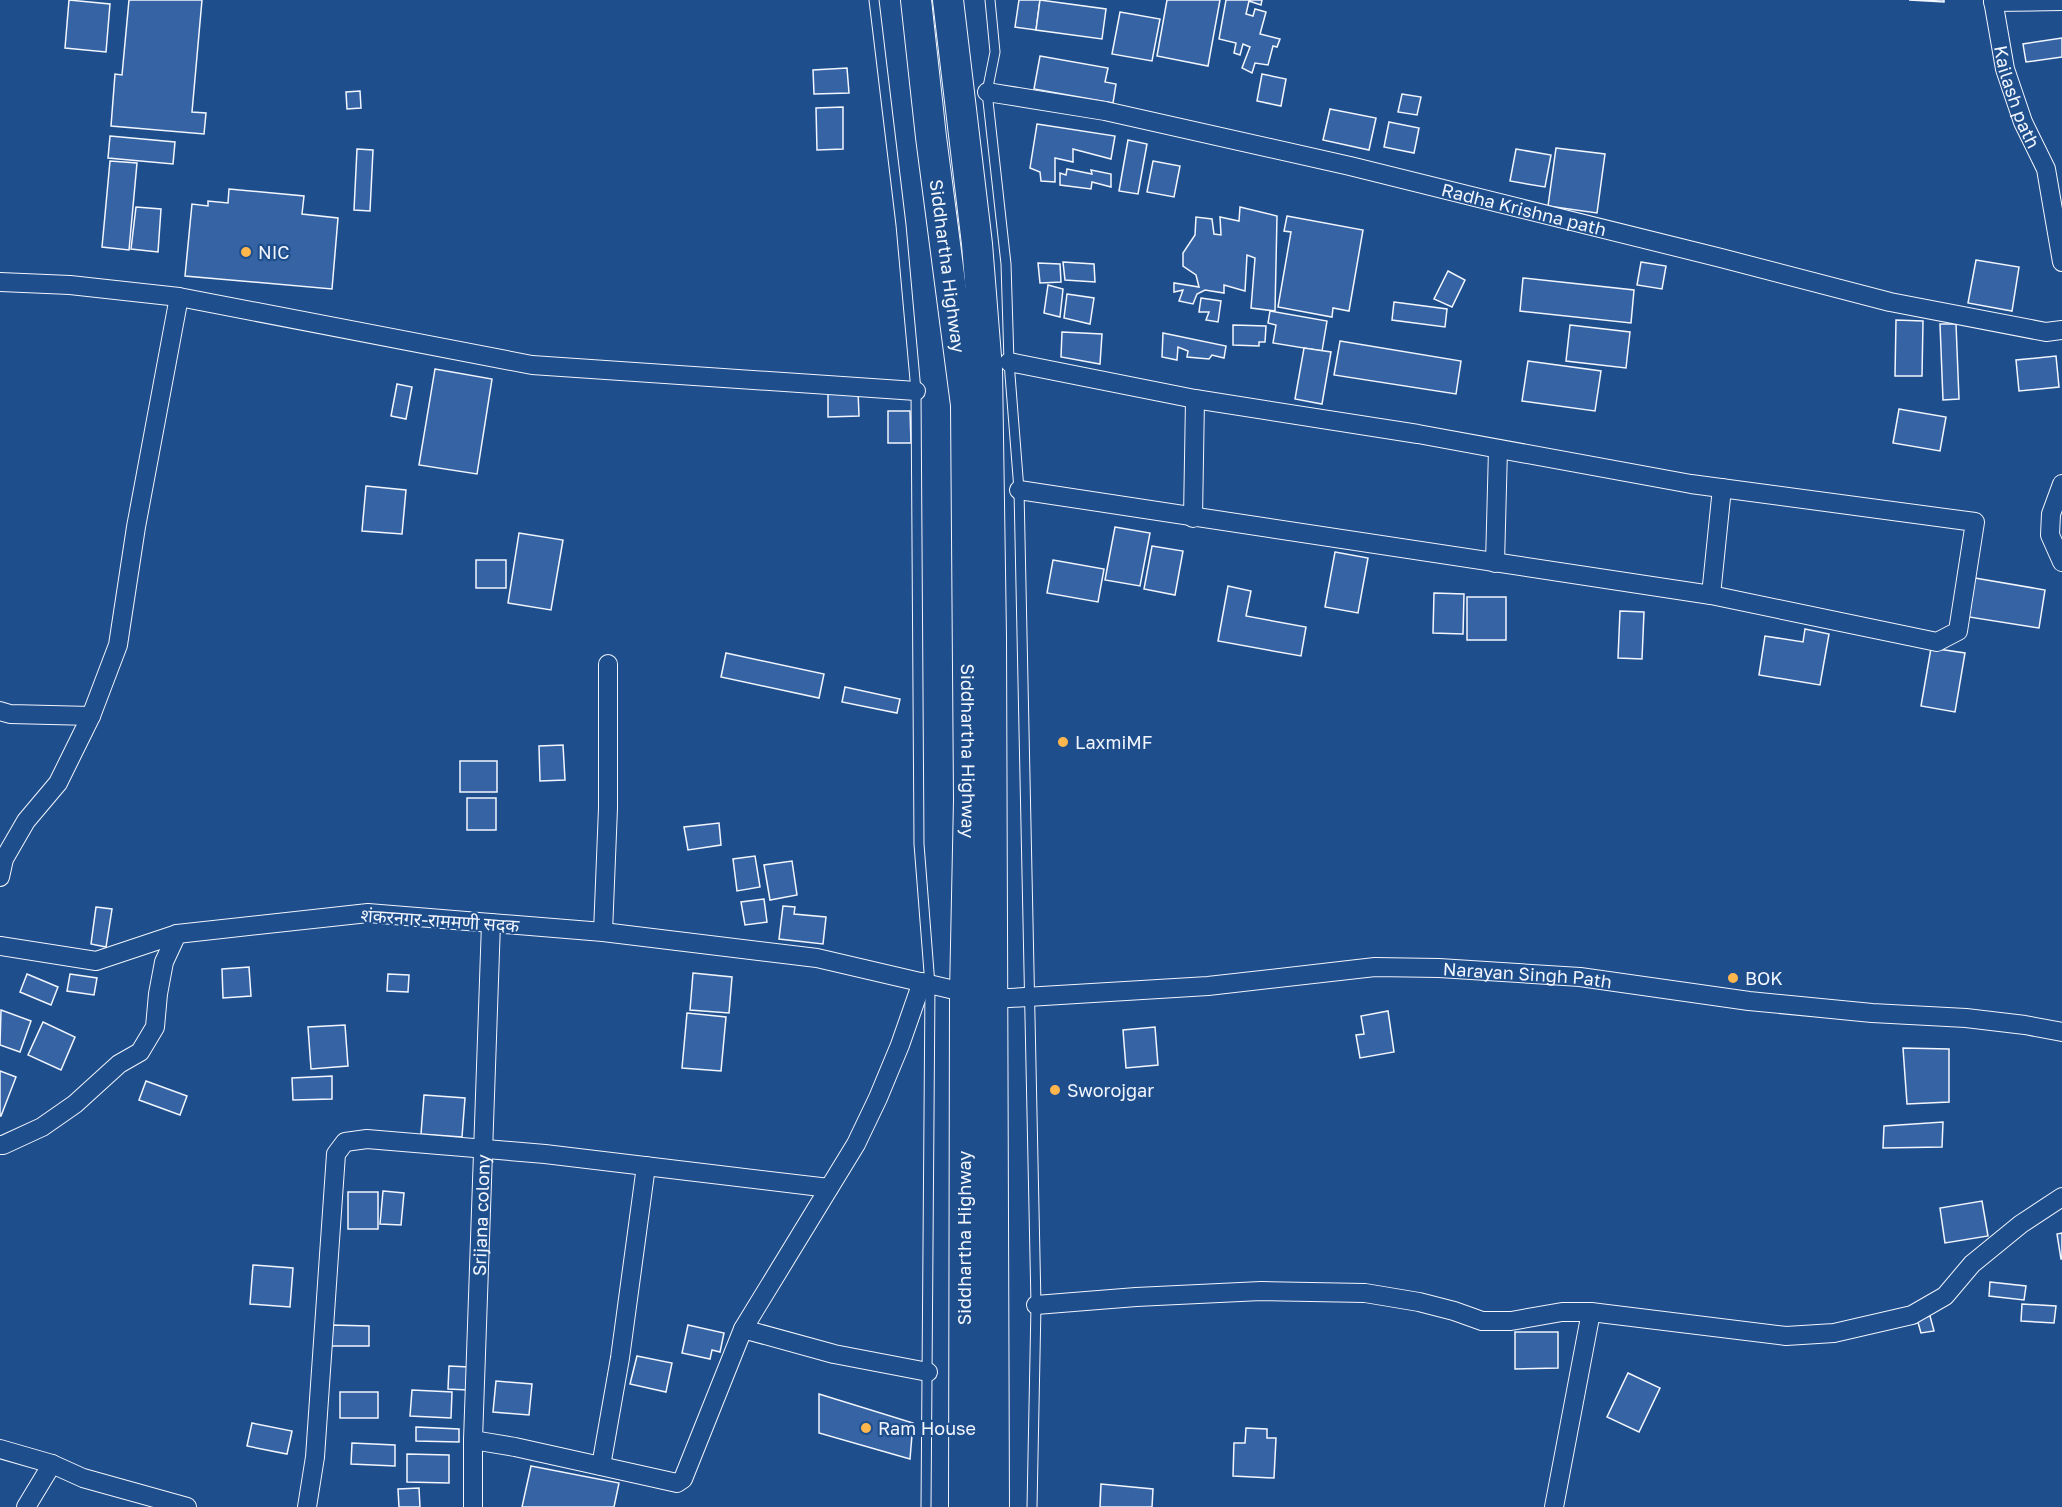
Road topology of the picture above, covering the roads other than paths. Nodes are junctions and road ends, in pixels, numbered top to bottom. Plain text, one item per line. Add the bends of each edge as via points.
1 (874, 0) edge
2 (916, 0) edge
3 (948, 0) edge
4 (990, 0) edge
5 (1993, 1) edge
6 (2062, 1) edge
7 (987, 92) junction
8 (2062, 261) edge
9 (0, 282) edge
10 (179, 297) junction
11 (2062, 330) edge
12 (1009, 362) junction
13 (916, 391) junction
14 (1195, 399) junction
15 (1498, 449) junction
16 (2062, 484) edge
17 (1722, 488) junction
18 (1019, 490) junction
19 (1193, 518) junction
20 (2062, 562) edge
21 (1495, 563) junction
22 (1711, 595) junction
23 (608, 664) dead end
24 (0, 711) edge
25 (91, 716) junction
26 (0, 876) edge
27 (491, 923) junction
28 (603, 932) junction
29 (177, 934) junction
30 (0, 946) edge
31 (926, 984) junction
32 (979, 996) junction
33 (1029, 997) junction
34 (2062, 1032) edge
35 (1, 1147) edge
36 (483, 1149) junction
37 (646, 1166) junction
38 (829, 1188) junction
39 (2062, 1197) edge
40 (1036, 1305) junction
41 (1591, 1312) junction
42 (743, 1329) junction
43 (928, 1372) junction
44 (472, 1440) junction
45 (0, 1449) edge
46 (52, 1464) junction
47 (601, 1466) junction
48 (136, 1500) edge
49 (26, 1507) edge
50 (187, 1507) edge
51 (307, 1507) edge
52 (473, 1507) edge
53 (926, 1507) edge
54 (964, 1507) edge
55 (994, 1507) edge
56 (1032, 1507) edge
57 (1554, 1507) edge

1 - 13 lane
2 - 32 highway, Siddhartha Highway via 966,405 969,800
3 - 32 highway, Siddhartha Highway via 977,244 987,369 991,613
4 - 7 lane via 995,52
5 - 6 street
5 - 8 street, Kailash path via 2005,69 2023,122 2046,169
7 - 11 street, Radha Krishna path via 1105,111 1350,166 1890,302 2046,332
7 - 12 lane via 1006,264
9 - 10 street
10 - 13 street via 532,365
10 - 25 street via 118,645
12 - 14 street
12 - 18 lane
13 - 31 lane via 919,844
14 - 15 street
14 - 19 street
15 - 17 street
15 - 21 street
16 - 20 street via 2051,514 2050,535
17 - 22 street
17 - 22 street via 1975,522 1958,632 1937,642
18 - 19 street
18 - 33 lane
19 - 21 street
21 - 22 street
23 - 28 street
24 - 25 street
25 - 26 street via 58,783 26,821 4,859
27 - 28 street, शंकरनगर-राममणी सदक
27 - 29 street, शंकरनगर-राममणी सदक via 368,913
27 - 36 street, Srijana colony
28 - 31 street, शंकरनगर-राममणी सदक via 817,958
29 - 30 street, शंकरनगर-राममणी सदक via 96,961
29 - 35 street via 164,962 155,1027 140,1052 118,1064 75,1104 42,1127
31 - 32 street, शंकरनगर-राममणी सदक
31 - 38 street via 878,1098
31 - 43 lane
32 - 33 street, Narayan Singh Path
32 - 54 highway, Siddhartha Highway
32 - 55 highway, Siddhartha Highway
33 - 34 street, Narayan Singh Path via 1208,986 1375,967 1439,968 1580,977 1872,1013 2025,1024
33 - 40 lane
36 - 37 street
36 - 44 street, Srijana colony
36 - 51 street via 368,1139 345,1142 336,1154 315,1457
37 - 38 street
37 - 47 street
38 - 42 street
39 - 41 street via 1972,1264 1945,1296 1912,1315 1834,1333 1786,1336
40 - 41 street via 1261,1291 1365,1293 1431,1305 1482,1321
40 - 56 lane
41 - 57 street
42 - 43 street via 834,1354
42 - 47 street via 683,1479 672,1484
43 - 53 lane
44 - 47 street
44 - 52 street, Srijana colony
45 - 46 street
46 - 48 street
46 - 49 street
48 - 50 street

